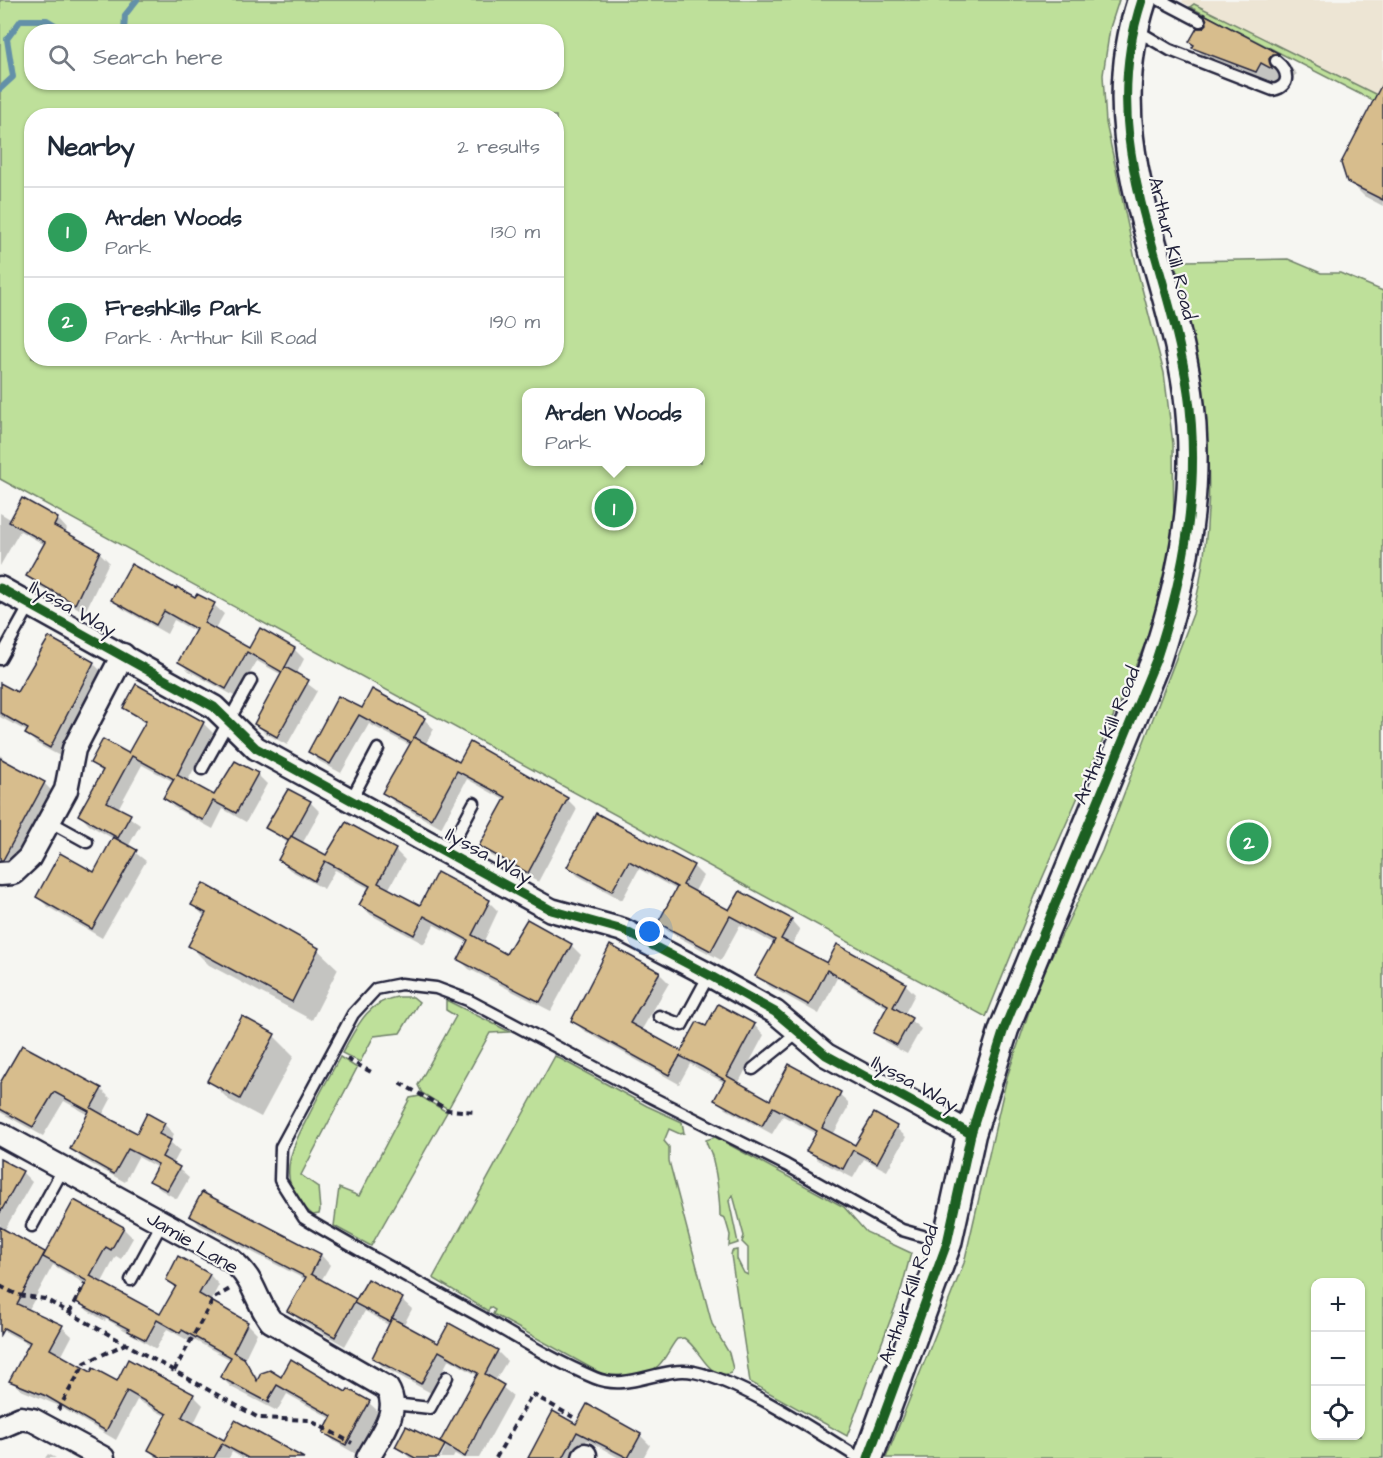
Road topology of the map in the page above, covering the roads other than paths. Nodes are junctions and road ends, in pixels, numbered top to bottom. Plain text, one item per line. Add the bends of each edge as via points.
1 (1142, 0) edge
2 (1160, 0) edge
3 (1200, 21) dead end
4 (1133, 28) junction
5 (1276, 61) dead end
6 (0, 588) edge
7 (30, 605) junction
8 (123, 655) junction
9 (0, 659) edge
10 (251, 681) dead end
11 (229, 721) junction
12 (378, 749) dead end
13 (202, 768) dead end
14 (351, 800) junction
15 (474, 803) dead end
16 (49, 821) junction
17 (87, 842) dead end
18 (447, 853) junction
19 (0, 873) edge
20 (709, 975) junction
21 (659, 1016) dead end
22 (799, 1032) junction
23 (753, 1070) dead end
24 (0, 1134) edge
25 (971, 1134) junction
26 (63, 1169) junction
27 (162, 1222) junction
28 (32, 1226) dead end
29 (947, 1243) junction
30 (131, 1280) dead end
31 (447, 1377) dead end
32 (394, 1404) junction
33 (0, 1427) edge
34 (364, 1453) edge
35 (103, 1458) edge
36 (859, 1458) edge
37 (868, 1458) edge

1 - 4 street, Arthur Kill Road
2 - 3 lane
4 - 5 lane via 1170,50 1273,90 1283,86 1287,76
4 - 25 street, Arthur Kill Road via 1127,71 1128,141 1188,392 1192,484 1184,558 1156,660 1004,1029
6 - 7 street, Ilyssa Way
7 - 8 street, Ilyssa Way
7 - 9 lane
8 - 11 street, Ilyssa Way via 214,707
8 - 16 street via 74,748 66,790
10 - 11 lane
11 - 13 lane
11 - 14 street, Ilyssa Way via 256,748
12 - 14 lane
14 - 18 street, Ilyssa Way
15 - 18 lane
16 - 17 lane
16 - 19 street via 22,867 14,873
18 - 20 street, Ilyssa Way via 551,910 623,930
20 - 21 lane via 682,1025
20 - 22 street, Ilyssa Way via 775,1012
22 - 23 lane
22 - 25 street, Ilyssa Way via 826,1055
24 - 26 street, Jamie Lane
25 - 29 street, Arthur Kill Road
26 - 27 street, Jamie Lane
26 - 28 lane
27 - 30 lane
27 - 32 street, Jamie Lane via 231,1260 254,1286 271,1321 288,1334 380,1382 393,1396
29 - 36 lane via 902,1230 523,1027 436,988 389,986 376,989 363,1001 281,1147 280,1180 303,1218 549,1354 597,1379 614,1382 692,1371 710,1377 772,1406
29 - 37 street, Arthur Kill Road
31 - 32 lane via 430,1408
32 - 34 street via 391,1415
33 - 35 street via 21,1418 33,1420

